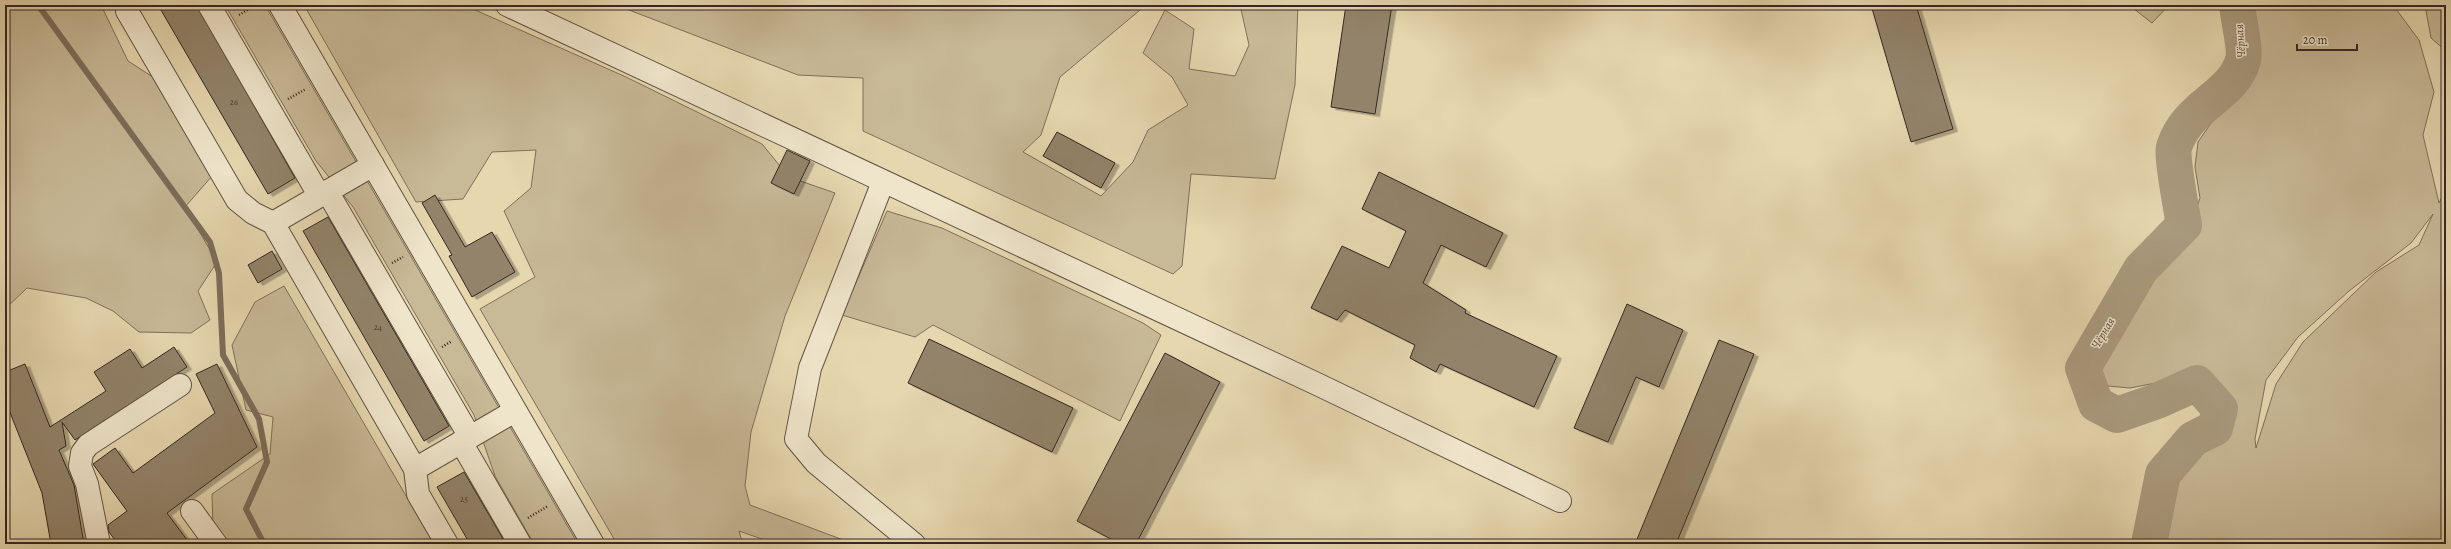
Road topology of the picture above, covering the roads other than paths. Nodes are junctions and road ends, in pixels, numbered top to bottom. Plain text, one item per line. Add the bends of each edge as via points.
1 (127, 5) edge
2 (209, 5) edge
3 (280, 5) edge
4 (507, 5) edge
5 (373, 165) junction
6 (883, 182) junction
7 (323, 193) junction
8 (272, 223) junction
9 (180, 385) dead end
10 (515, 410) junction
11 (466, 439) junction
12 (415, 469) junction
13 (1560, 501) dead end
14 (192, 512) dead end
15 (516, 536) edge
16 (99, 544) edge
17 (216, 544) edge
18 (447, 544) edge
19 (593, 544) edge
20 (914, 544) edge

1 - 8 street via 127,11 237,200 252,213
2 - 7 street via 270,110
3 - 5 street
4 - 6 street
5 - 7 street
5 - 10 street
6 - 13 street via 1317,384
6 - 20 street via 810,368 796,439 816,463
7 - 8 street
7 - 11 street via 375,273
8 - 12 street
9 - 16 street via 88,444 82,453 80,466 87,484
10 - 11 street
10 - 19 street
11 - 12 street
11 - 15 street
12 - 18 street via 418,494
14 - 17 street

